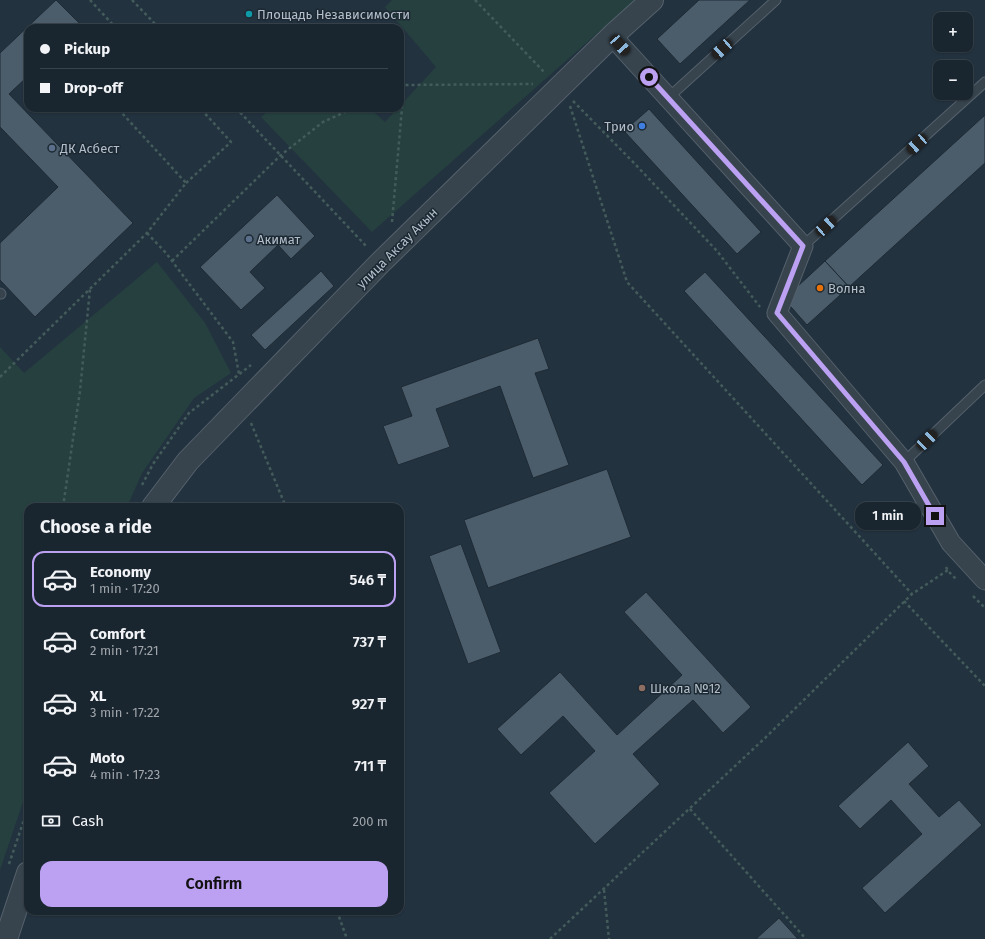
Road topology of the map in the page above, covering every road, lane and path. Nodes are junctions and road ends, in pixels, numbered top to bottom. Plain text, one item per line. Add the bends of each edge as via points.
1 (90, 0) edge
2 (132, 0) edge
3 (475, 0) edge
4 (652, 0) edge
5 (776, 0) edge
6 (112, 24) edge
7 (155, 24) edge
8 (612, 36) junction
9 (985, 82) edge
10 (536, 84) dead end
11 (404, 85) edge
12 (563, 92) junction
13 (668, 98) junction
14 (121, 112) edge
15 (204, 112) edge
16 (240, 112) edge
17 (345, 112) edge
18 (402, 112) edge
19 (281, 155) junction
20 (186, 183) junction
21 (392, 225) dead end
22 (147, 233) junction
23 (803, 246) junction
24 (372, 251) dead end
25 (172, 261) junction
26 (90, 289) junction
27 (763, 311) dead end
28 (0, 377) edge
29 (985, 385) edge
30 (245, 402) junction
31 (904, 462) junction
32 (64, 503) edge
33 (157, 503) edge
34 (284, 503) edge
35 (967, 561) junction
36 (944, 564) dead end
37 (948, 571) junction
38 (985, 580) edge
39 (912, 594) junction
40 (904, 602) junction
41 (985, 686) edge
42 (690, 809) junction
43 (24, 833) edge
44 (18, 870) edge
45 (604, 889) junction
46 (338, 915) edge
47 (6, 939) edge
48 (347, 939) edge
49 (550, 939) edge
50 (609, 939) edge
51 (806, 939) edge

1 - 6 path
2 - 7 path
3 - 12 path
4 - 8 street, улица Аксау Акын
5 - 13 lane
8 - 12 street, улица Аксау Акын
8 - 13 street
9 - 23 lane
10 - 11 path
12 - 27 path via 717,251
12 - 30 street, улица Аксау Акын via 381,262
12 - 39 path via 628,282
13 - 23 street
14 - 20 path
15 - 20 path via 231,142
16 - 19 path
17 - 19 path via 324,122
18 - 21 path
19 - 24 path
19 - 25 path
20 - 22 path
22 - 25 path
22 - 26 path
23 - 31 street via 777,313
25 - 30 path via 233,342
26 - 28 path
26 - 32 path via 80,391
29 - 31 lane
30 - 33 street, улица Аксау Акын via 188,461
30 - 34 path via 249,418
31 - 35 street via 951,543
35 - 37 path
35 - 38 street
36 - 37 path
37 - 39 path
39 - 40 path
40 - 41 path
40 - 42 path
42 - 45 path
42 - 51 path
43 - 44 path
44 - 47 street
45 - 49 path
45 - 50 path
46 - 48 path

